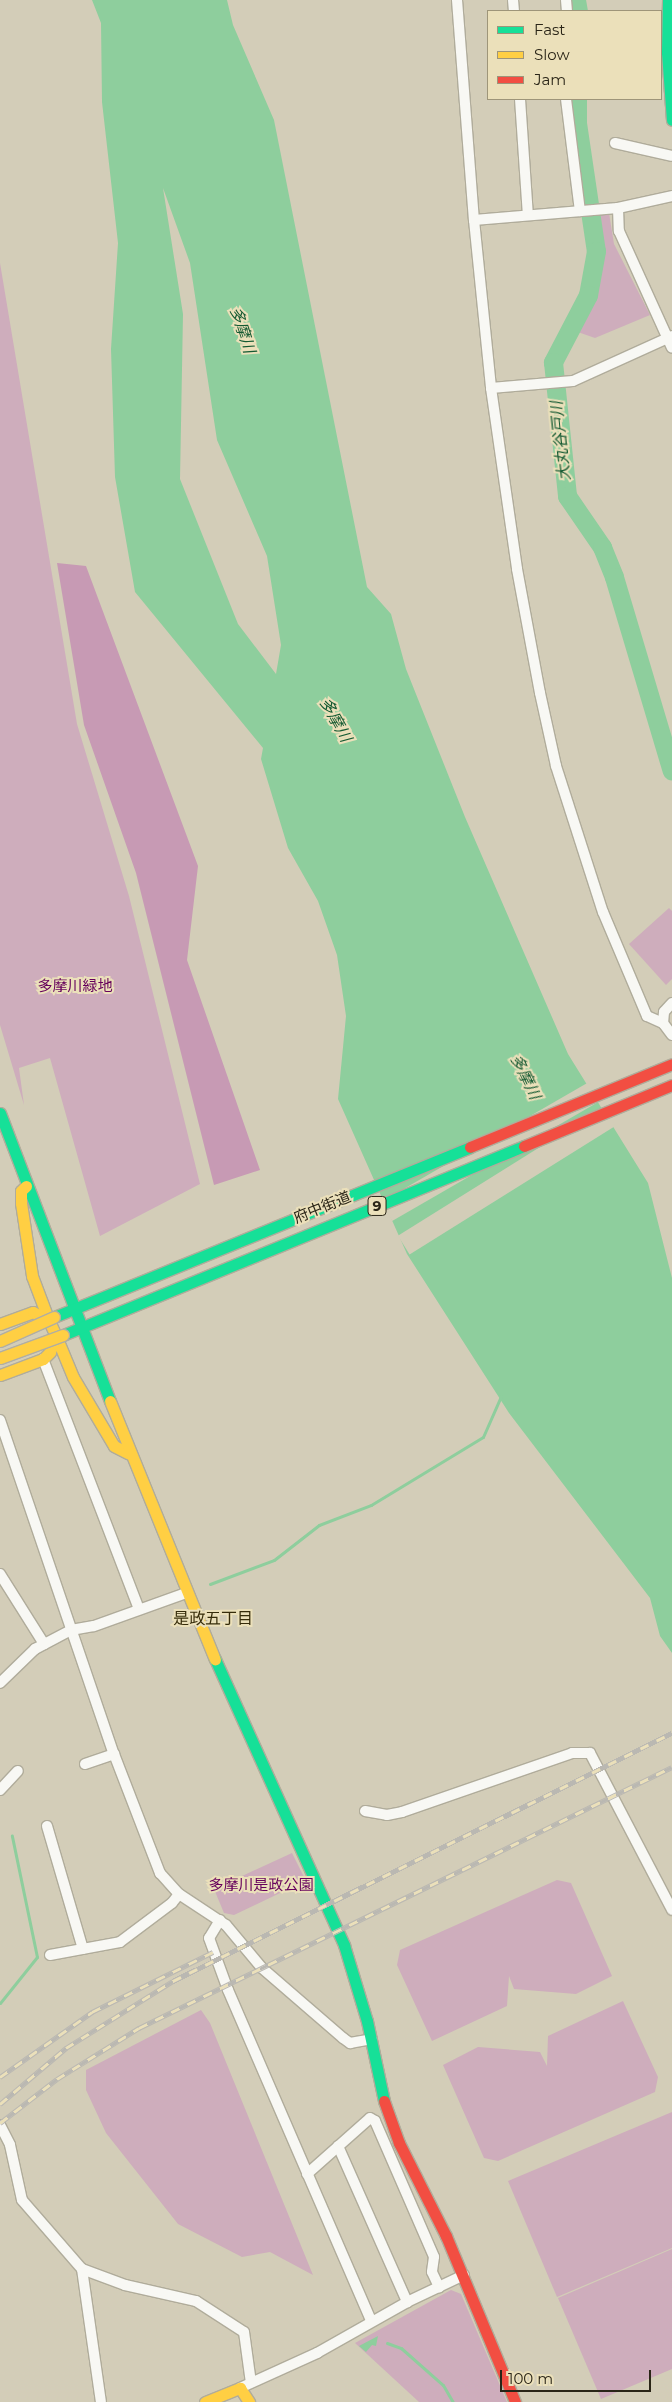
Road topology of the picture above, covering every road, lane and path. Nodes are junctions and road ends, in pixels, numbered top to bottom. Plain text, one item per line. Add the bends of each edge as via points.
1 (458, 0) edge
2 (668, 0) edge
3 (520, 100) edge
4 (566, 100) edge
5 (672, 120) edge
6 (614, 143) dead end
7 (672, 156) edge
8 (672, 196) edge
9 (618, 208) junction
10 (585, 210) junction
11 (528, 215) junction
12 (474, 220) junction
13 (671, 341) edge
14 (491, 388) junction
15 (672, 1003) edge
16 (663, 1023) junction
17 (672, 1035) edge
18 (672, 1064) edge
19 (672, 1084) edge
20 (0, 1114) edge
21 (26, 1186) junction
22 (38, 1292) junction
23 (74, 1309) junction
24 (27, 1312) junction
25 (52, 1319) junction
26 (0, 1324) edge
27 (82, 1328) junction
28 (59, 1336) junction
29 (0, 1341) edge
30 (46, 1356) junction
31 (0, 1358) edge
32 (68, 1363) junction
33 (0, 1375) edge
34 (0, 1420) edge
35 (128, 1453) junction
36 (0, 1574) edge
37 (186, 1593) junction
38 (138, 1609) junction
39 (71, 1630) junction
40 (44, 1644) junction
41 (0, 1683) edge
42 (114, 1754) junction
43 (86, 1764) dead end
44 (18, 1771) dead end
45 (0, 1790) edge
46 (365, 1811) dead end
47 (47, 1826) dead end
48 (179, 1894) junction
49 (672, 1910) edge
50 (220, 1920) junction
51 (83, 1949) junction
52 (50, 1955) dead end
53 (372, 2039) junction
54 (0, 2125) edge
55 (338, 2146) junction
56 (307, 2174) junction
57 (82, 2269) junction
58 (464, 2275) junction
59 (439, 2287) junction
60 (407, 2302) junction
61 (372, 2321) junction
62 (251, 2383) junction
63 (240, 2388) junction
64 (101, 2402) edge
65 (205, 2402) edge
66 (248, 2402) edge
67 (515, 2402) edge

1 - 12 street
2 - 5 main road via 666,52
3 - 11 street
4 - 10 street
6 - 7 street
8 - 9 street
9 - 10 street
9 - 13 street via 619,231
10 - 11 street
11 - 12 street
12 - 14 street
13 - 14 street via 573,381
14 - 16 street via 517,570 556,766 594,888 622,962 647,1016
15 - 16 street via 664,1012
16 - 17 street
18 - 23 main road, 府中街道 / 9
19 - 27 main road, 府中街道 / 9
20 - 21 main road
21 - 22 main road via 21,1191 21,1203 32,1276
21 - 23 main road
22 - 24 main road
22 - 25 main road
23 - 25 main road, 府中街道 / 9
23 - 27 main road
24 - 25 main road
24 - 26 main road
25 - 28 main road
25 - 29 main road, 府中街道 / 9, bridge
27 - 28 main road, 府中街道 / 9
27 - 35 main road
28 - 30 main road
28 - 31 main road, 府中街道 / 9, bridge
28 - 32 main road
30 - 32 main road
30 - 33 main road
30 - 38 street
32 - 35 main road via 114,1446
34 - 39 street
35 - 37 main road
36 - 40 street
37 - 38 street
37 - 53 main road via 344,1945
38 - 39 street via 94,1626
39 - 40 street
39 - 42 street
40 - 41 street
42 - 43 street
42 - 48 street via 152,1860
44 - 45 street
46 - 49 street via 387,1815 402,1812 572,1753 590,1752
47 - 51 street
48 - 50 street
48 - 51 street via 172,1903 120,1942
50 - 53 street via 262,1968 343,2038 350,2043
50 - 56 street via 209,1938 210,1942
51 - 52 street
53 - 58 main road via 378,2082 399,2143
54 - 57 street via 10,2146 22,2200
55 - 56 street
55 - 59 street via 370,2118 375,2121 434,2257 432,2272
55 - 60 street
56 - 61 street
57 - 62 street via 125,2285 196,2301 244,2332
57 - 64 street
58 - 59 street
58 - 67 main road
59 - 60 street
60 - 61 street
61 - 62 street via 317,2352
62 - 63 street
63 - 65 main road
63 - 66 main road

